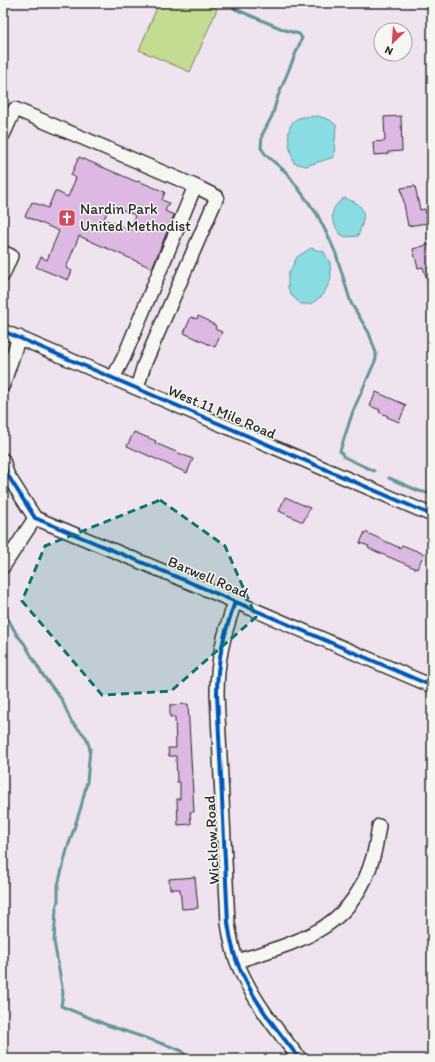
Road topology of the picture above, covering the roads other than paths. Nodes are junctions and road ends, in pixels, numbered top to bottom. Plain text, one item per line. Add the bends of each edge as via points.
1 (3, 135) edge
2 (195, 186) junction
3 (3, 252) edge
4 (3, 275) edge
5 (3, 330) edge
6 (19, 337) junction
7 (113, 378) junction
8 (3, 386) edge
9 (137, 388) junction
10 (3, 460) edge
11 (432, 515) edge
12 (35, 518) junction
13 (3, 567) edge
14 (235, 602) junction
15 (432, 686) edge
16 (379, 826) dead end
17 (237, 961) junction
18 (300, 1059) edge

1 - 2 street via 15,109
2 - 7 street
2 - 9 street via 217,197 144,365
3 - 4 street via 11,256
5 - 6 street, West 11 Mile Road
6 - 7 street, West 11 Mile Road
6 - 8 street
7 - 9 street, West 11 Mile Road
9 - 11 street, West 11 Mile Road
10 - 12 street via 8,474
12 - 13 street
12 - 14 street, Barwell Road
14 - 15 street, Barwell Road
14 - 17 street, Wicklow Road via 224,634 217,672 217,694 228,923
16 - 17 street via 374,856 367,875 340,916 311,935
17 - 18 street, Wicklow Road via 246,984 274,1028

